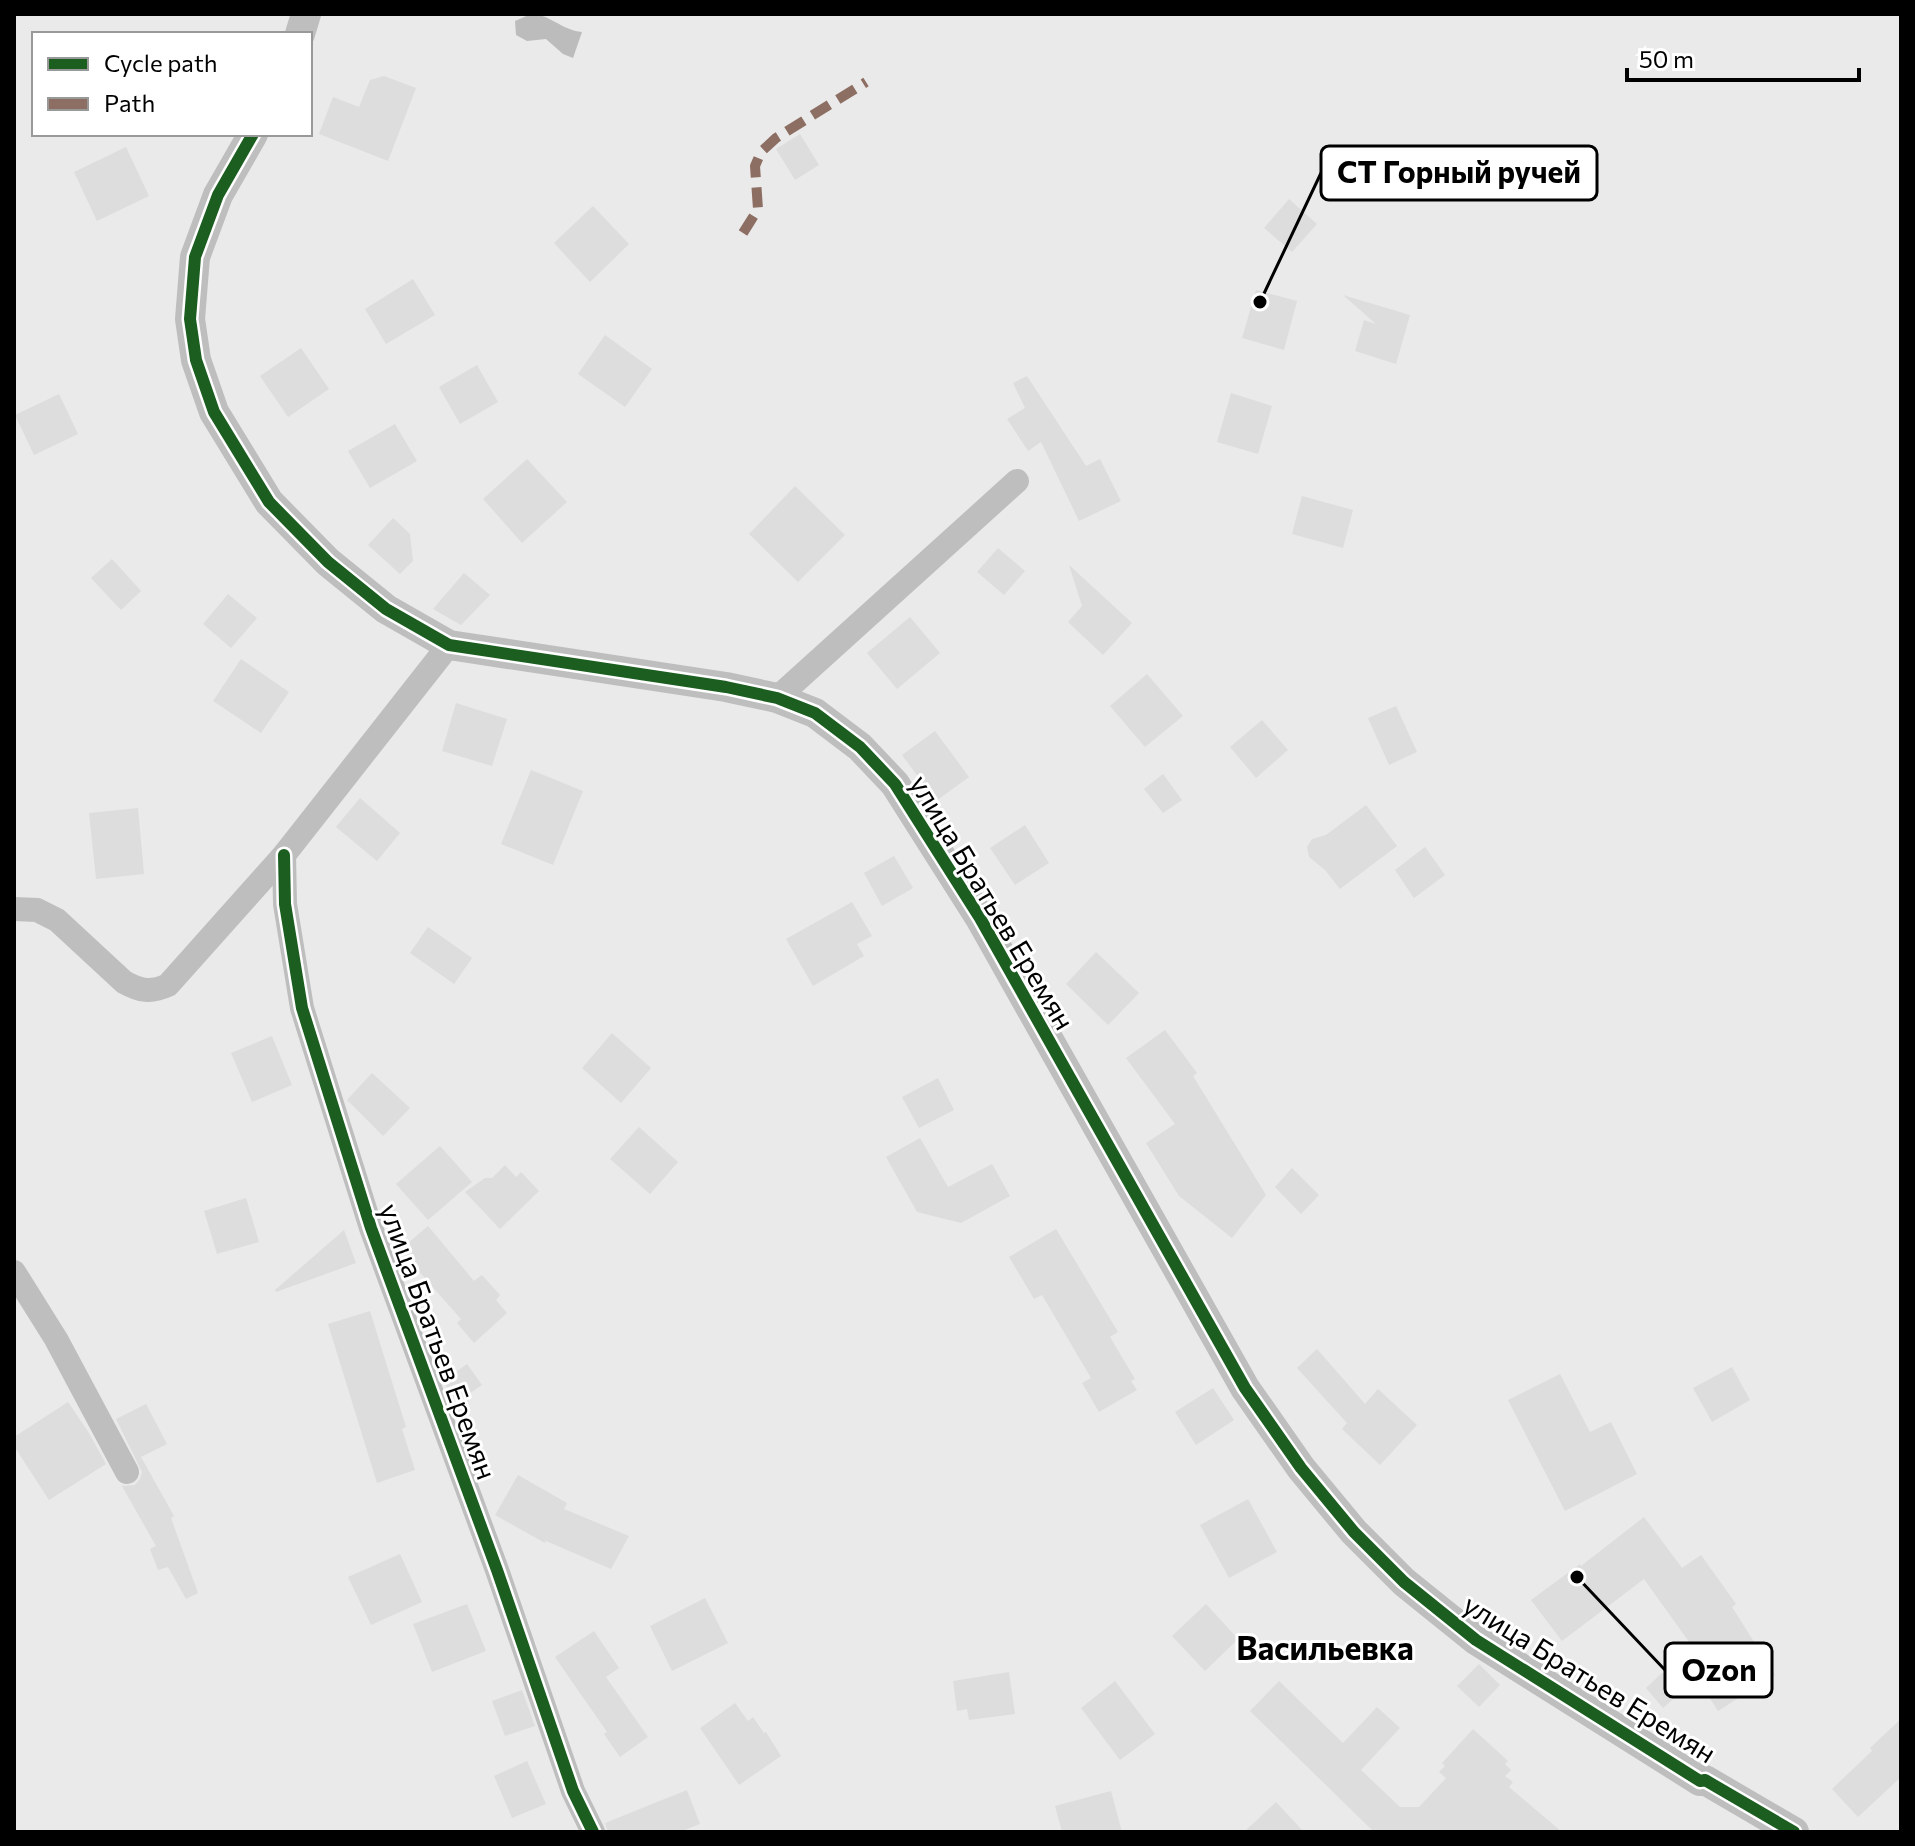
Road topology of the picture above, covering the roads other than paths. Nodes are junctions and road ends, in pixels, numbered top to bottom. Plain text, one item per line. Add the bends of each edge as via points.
1 (252, 136) edge
2 (1017, 481) dead end
3 (449, 645) junction
4 (777, 698) junction
5 (284, 855) junction
6 (14, 909) edge
7 (14, 1272) edge
8 (127, 1472) dead end
9 (593, 1832) edge
10 (1794, 1832) edge

1 - 3 street, улица Братьев Еремян via 218,195 195,257 190,319 196,360 214,412 269,502 328,562 386,609
2 - 4 street
3 - 4 street, улица Братьев Еремян
3 - 5 street
4 - 10 street, улица Братьев Еремян via 815,713 860,747 895,784 980,918 1245,1388 1354,1532 1404,1582 1476,1640 1700,1781
5 - 6 street via 168,985 155,991 137,990 124,982 57,920 37,910
5 - 9 street, улица Братьев Еремян via 285,904 302,1008 371,1228 573,1791
7 - 8 street

